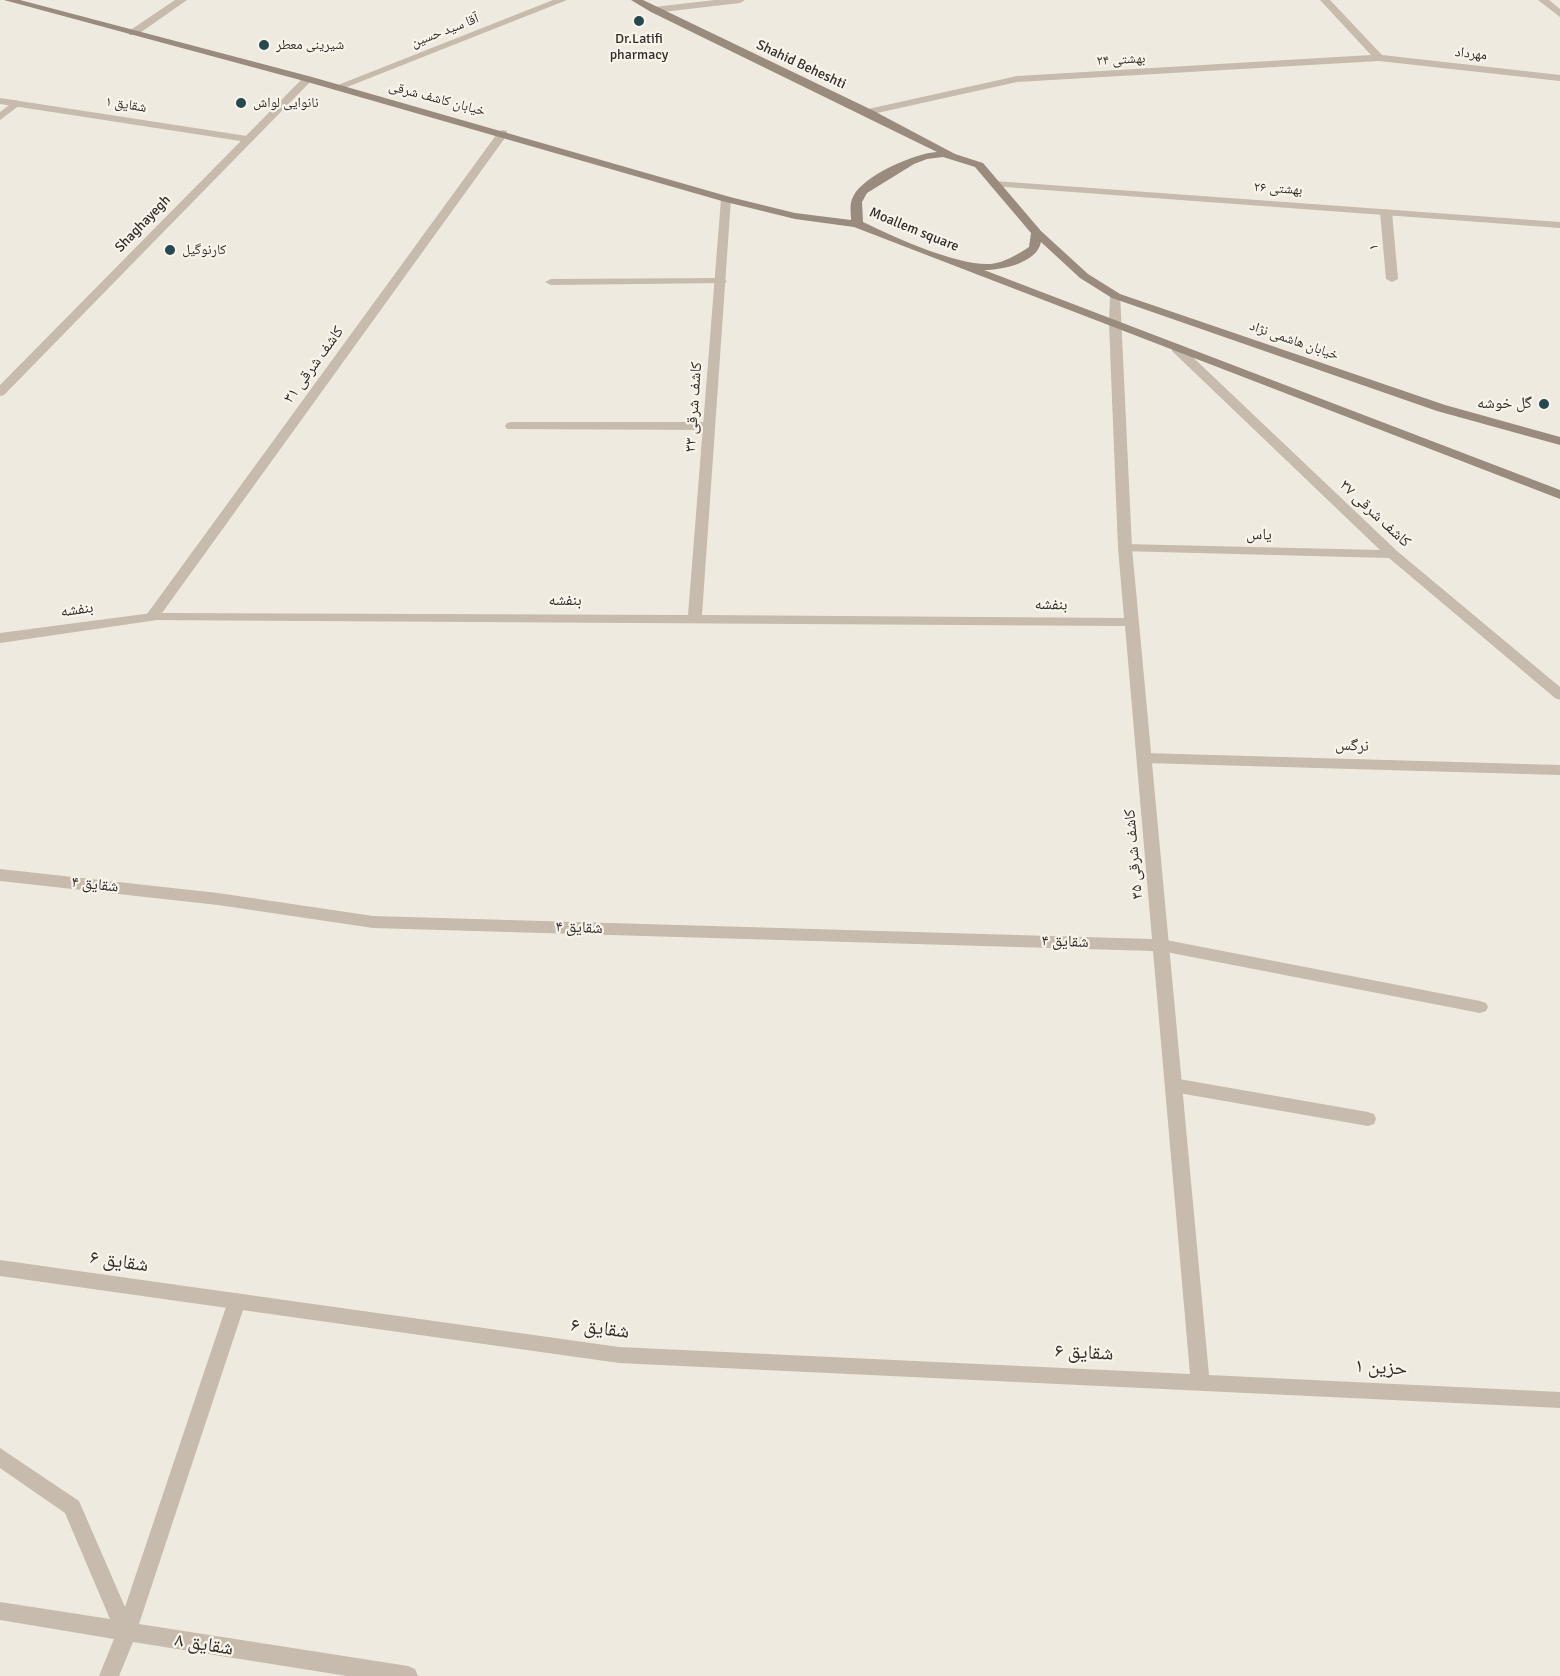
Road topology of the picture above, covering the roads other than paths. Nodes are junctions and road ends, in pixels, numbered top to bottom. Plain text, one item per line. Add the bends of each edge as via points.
1 (182, 0) edge
2 (562, 0) edge
3 (636, 0) edge
4 (740, 0) edge
5 (1325, 0) edge
6 (1543, 0) edge
7 (17, 1) edge
8 (654, 10) junction
9 (1560, 14) edge
10 (134, 33) junction
11 (1379, 58) junction
12 (1560, 78) edge
13 (308, 79) junction
14 (338, 87) junction
15 (0, 101) edge
16 (16, 103) junction
17 (868, 112) junction
18 (0, 117) edge
19 (503, 133) junction
20 (247, 139) junction
21 (953, 156) junction
22 (995, 183) junction
23 (726, 199) junction
24 (1386, 212) junction
25 (857, 224) junction
26 (1560, 225) edge
27 (1037, 232) junction
28 (965, 267) junction
29 (1392, 279) dead end
30 (721, 281) junction
31 (551, 282) dead end
32 (1116, 296) junction
33 (1115, 324) junction
34 (1176, 348) junction
35 (0, 392) edge
36 (511, 426) dead end
37 (709, 426) junction
38 (1560, 441) edge
39 (1560, 495) edge
40 (1125, 548) junction
41 (1392, 554) junction
42 (152, 617) junction
43 (695, 618) junction
44 (1131, 622) junction
45 (0, 638) edge
46 (1560, 695) edge
47 (1144, 758) junction
48 (1560, 770) edge
49 (0, 875) edge
50 (1161, 945) junction
51 (1480, 1007) dead end
52 (1173, 1084) junction
53 (1368, 1119) dead end
54 (0, 1268) edge
55 (237, 1301) junction
56 (1200, 1381) junction
57 (1560, 1400) edge
58 (0, 1456) edge
59 (0, 1611) edge
60 (126, 1633) junction
61 (110, 1676) edge
62 (408, 1676) edge

1 - 10 street
2 - 14 street, آقا سید حسین
3 - 8 main road, Shahid Beheshti
4 - 8 street
5 - 11 street
6 - 9 street
7 - 10 main road, خیابان کاشف شرقی
8 - 17 main road, Shahid Beheshti
10 - 13 main road, خیابان کاشف شرقی
11 - 12 street, مهرداد
11 - 17 street, بهشتی ۲۴ via 1017,79
13 - 14 main road, خیابان کاشف شرقی
13 - 20 street, Shaghayegh
14 - 19 main road, خیابان کاشف شرقی
15 - 16 street, شقایق ۱
16 - 18 street
16 - 20 street, شقایق ۱
17 - 21 main road, Shahid Beheshti
19 - 23 main road, خیابان کاشف شرقی
19 - 42 street, کاشف شرقی ۳۱
20 - 35 street, Shaghayegh
21 - 22 main road, Moallem square via 979,165
21 - 25 main road, Moallem square via 924,156 876,182 859,195
22 - 24 street, بهشتی ۲۶
22 - 27 main road, Moallem square
23 - 25 main road, خیابان کاشف شرقی via 795,216
23 - 30 street, کاشف شرقی ۳۳
24 - 26 street, بهشتی ۲۶
24 - 29 street, ۱
25 - 28 main road, Moallem square
27 - 28 main road, Moallem square via 1034,248 1019,260 994,267
27 - 32 main road, خیابان هاشمی نژاد via 1083,276
28 - 33 main road
30 - 31 street
30 - 37 street, کاشف شرقی ۳۳
32 - 33 street, کاشف شرقی ۳۵
32 - 38 main road, خیابان هاشمی نژاد via 1441,408
33 - 34 main road
33 - 40 street, کاشف شرقی ۳۵
34 - 39 main road
34 - 41 street, کاشف شرقی ۳۷
36 - 37 street
37 - 43 street, کاشف شرقی ۳۳
40 - 41 street, یاس
40 - 44 street, کاشف شرقی ۳۵
41 - 46 street, کاشف شرقی ۳۷
42 - 43 street, بنفشه
42 - 45 street, بنفشه
43 - 44 street, بنفشه
44 - 47 street, کاشف شرقی ۳۵
47 - 48 street, نرگس
47 - 50 street, کاشف شرقی ۳۵
49 - 50 street, شقایق ۴ via 218,898 373,922
50 - 51 street, شقایق ۴
50 - 52 street, کاشف شرقی ۳۵
52 - 53 street
52 - 56 street, کاشف شرقی ۳۵
54 - 55 street, شقایق ۶
55 - 56 street, شقایق ۶ via 619,1355
55 - 60 street
56 - 57 street, حزین ۱
58 - 60 street via 72,1508
59 - 60 street, شقایق ۸
60 - 61 street
60 - 62 street, شقایق ۸

